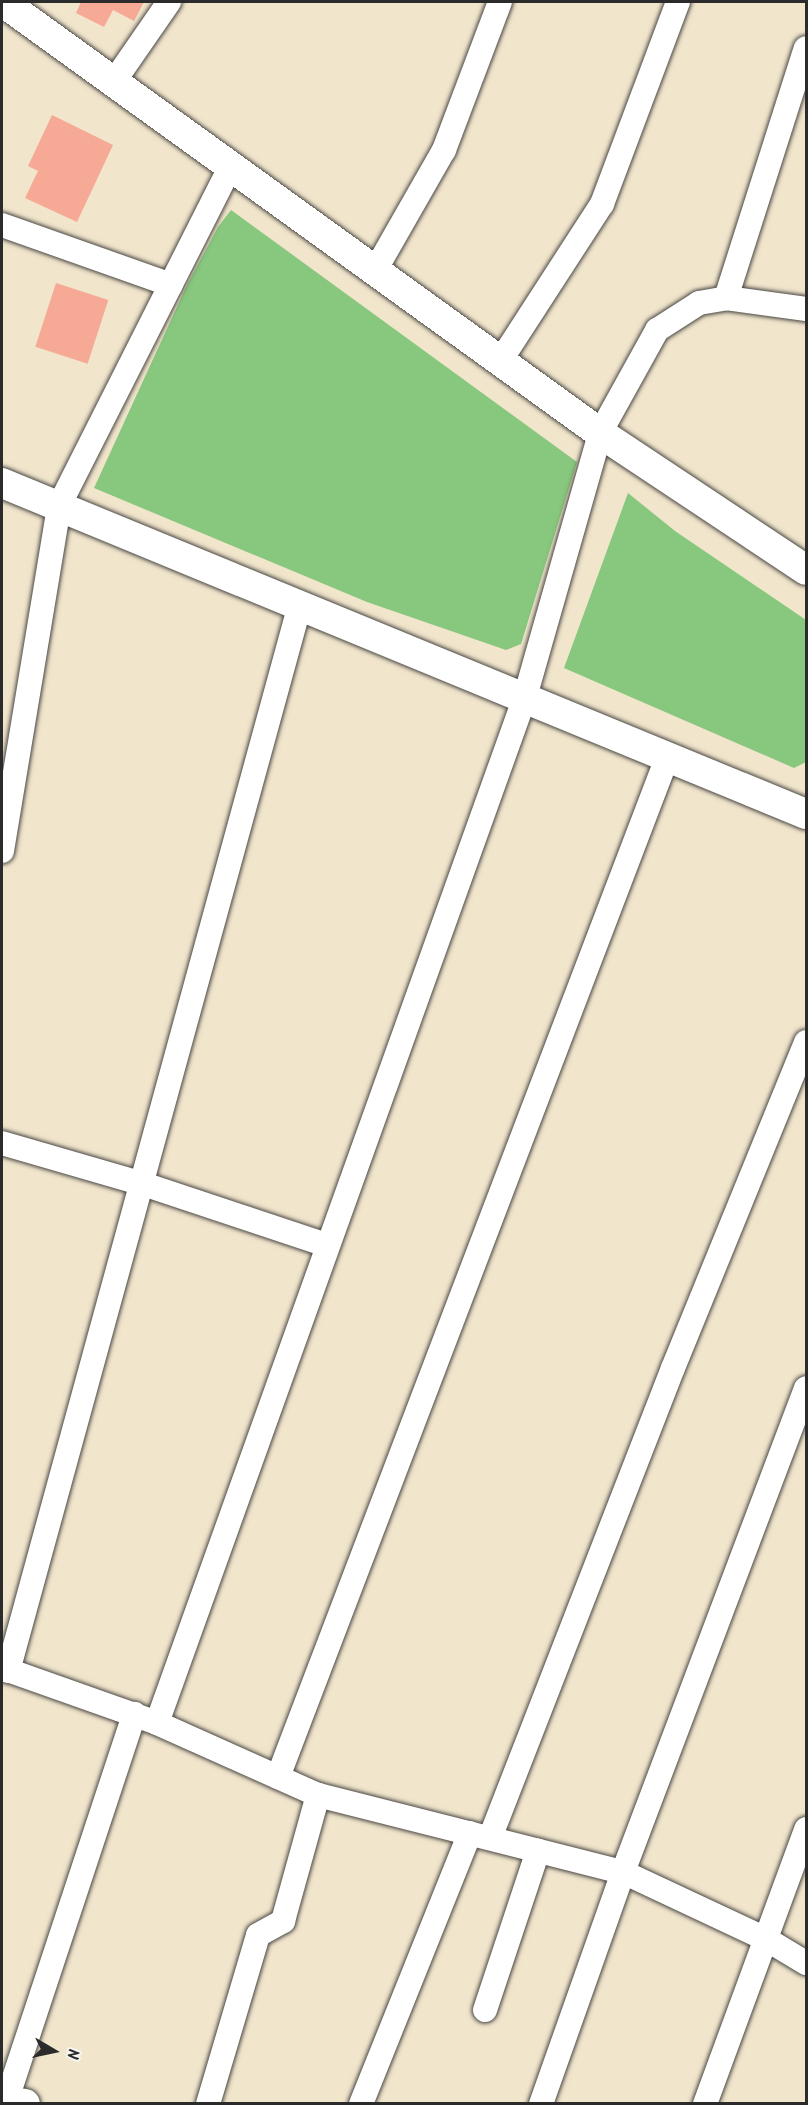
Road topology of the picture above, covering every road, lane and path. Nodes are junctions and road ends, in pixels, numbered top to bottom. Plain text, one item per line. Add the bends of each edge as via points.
1 (3, 2) edge
2 (169, 2) edge
3 (500, 2) edge
4 (678, 2) edge
5 (807, 48) edge
6 (115, 81) junction
7 (232, 164) junction
8 (2, 225) edge
9 (376, 270) junction
10 (171, 285) junction
11 (726, 298) junction
12 (807, 309) edge
13 (501, 360) junction
14 (600, 433) junction
15 (2, 483) edge
16 (59, 506) junction
17 (807, 570) edge
18 (300, 604) junction
19 (525, 697) junction
20 (668, 755) junction
21 (805, 810) edge
22 (2, 851) edge
23 (807, 1042) edge
24 (2, 1143) edge
25 (140, 1183) junction
26 (326, 1245) junction
27 (807, 1388) edge
28 (5, 1669) edge
29 (134, 1714) junction
30 (158, 1723) junction
31 (278, 1777) junction
32 (318, 1795) junction
33 (807, 1829) edge
34 (480, 1836) junction
35 (538, 1851) junction
36 (623, 1872) junction
37 (766, 1939) junction
38 (807, 1963) edge
39 (485, 2010) dead end
40 (11, 2102) edge
41 (208, 2103) edge
42 (361, 2103) edge
43 (541, 2103) edge
44 (705, 2103) edge

1 - 6 street
2 - 6 street
3 - 9 street via 444,150
4 - 13 street via 602,204
5 - 11 street
6 - 7 street
7 - 9 street
7 - 10 street
8 - 10 street
9 - 13 street
10 - 16 street
11 - 12 street
11 - 14 street via 699,303 657,330
13 - 14 street
14 - 17 street
14 - 19 street
15 - 16 street
16 - 18 street
16 - 22 street
18 - 19 street
18 - 25 street
19 - 20 street
19 - 26 street
20 - 21 street
20 - 31 street
23 - 34 street
24 - 25 street
25 - 26 street
25 - 28 street
26 - 30 street
27 - 36 street
28 - 29 street
29 - 30 street
29 - 40 street
30 - 31 street
31 - 32 street
32 - 34 street
32 - 41 street via 283,1921 258,1935
33 - 37 street
34 - 35 street
34 - 42 street
35 - 36 street
35 - 39 street
36 - 37 street
36 - 43 street
37 - 38 street
37 - 44 street

